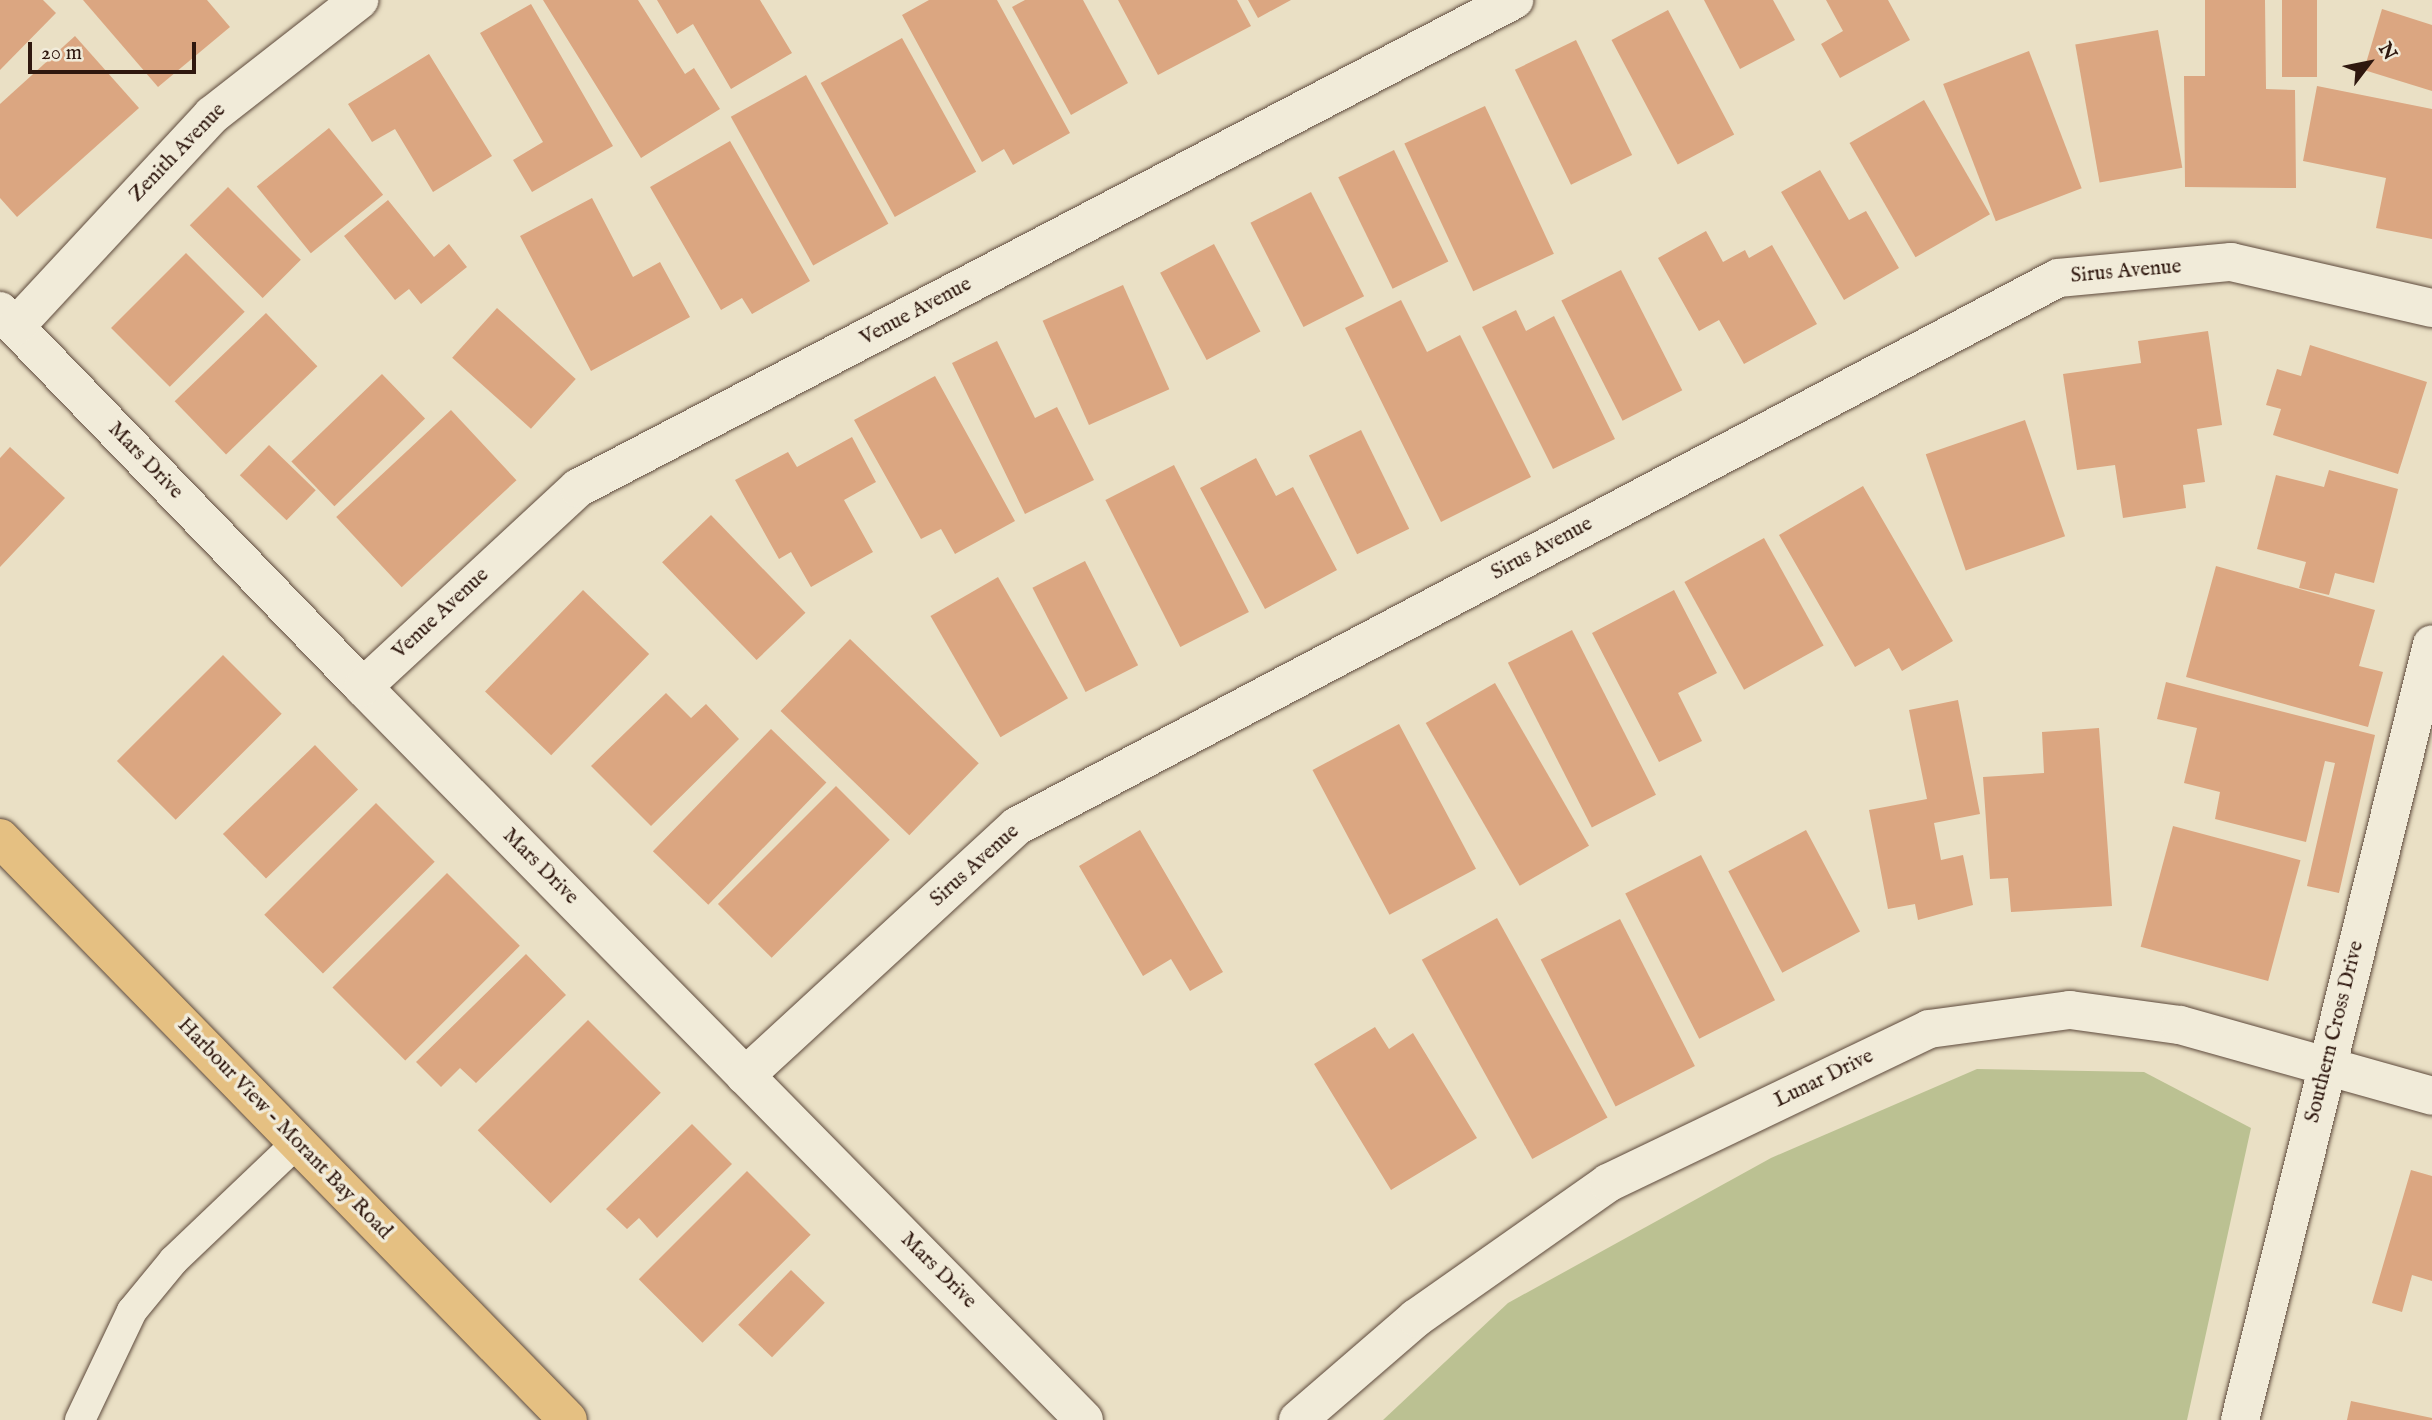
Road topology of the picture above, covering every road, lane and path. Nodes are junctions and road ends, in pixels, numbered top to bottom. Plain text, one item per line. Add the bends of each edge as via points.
1 (359, 0) edge
2 (1514, 0) edge
3 (2432, 307) edge
4 (8, 318) edge
5 (2432, 644) edge
6 (363, 687) junction
7 (0, 838) edge
8 (2326, 1067) junction
9 (746, 1076) junction
10 (2432, 1096) edge
11 (297, 1143) junction
12 (80, 1420) edge
13 (568, 1420) edge
14 (1084, 1420) edge
15 (1298, 1420) edge
16 (2239, 1420) edge

1 - 4 street, Zenith Avenue via 212,115
2 - 6 street, Venue Avenue via 578,488
3 - 9 street, Sirus Avenue via 2231,262 2058,278 1017,826
4 - 6 street, Mars Drive
5 - 8 street, Southern Cross Drive
6 - 9 street, Mars Drive
7 - 11 highway, Harbour View - Morant Bay Road
8 - 10 street, Lunar Drive
8 - 15 street, Lunar Drive via 2180,1025 2070,1010 1928,1028 1608,1183 1416,1318
8 - 16 street, Southern Cross Drive
9 - 14 street, Mars Drive
11 - 12 lane via 174,1260 132,1311
11 - 13 highway, Harbour View - Morant Bay Road

